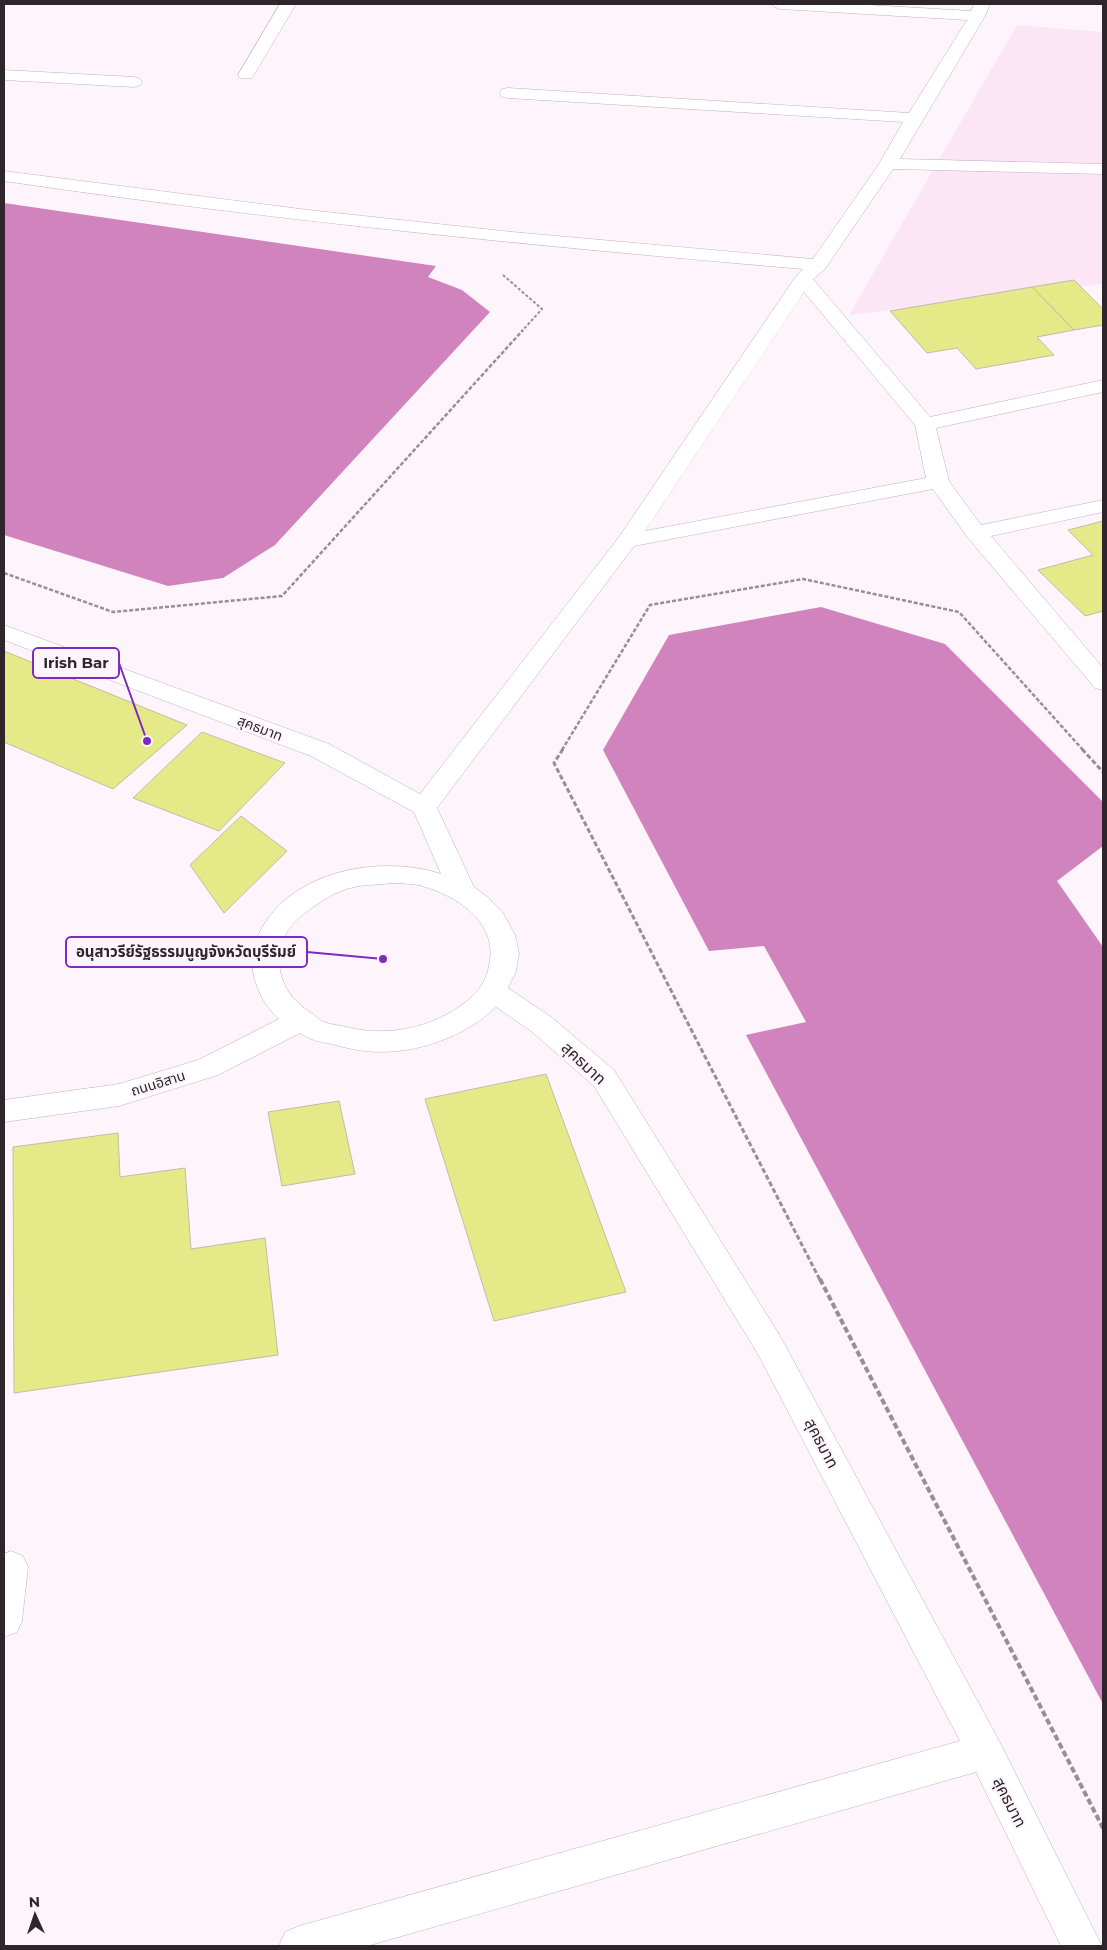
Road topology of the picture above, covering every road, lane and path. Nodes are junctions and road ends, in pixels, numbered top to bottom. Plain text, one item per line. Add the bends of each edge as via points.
1 (288, 4) edge
2 (780, 4) edge
3 (980, 10) edge
4 (4, 75) edge
5 (246, 75) dead end
6 (134, 82) dead end
7 (508, 93) dead end
8 (914, 118) junction
9 (888, 164) junction
10 (1103, 169) edge
11 (4, 176) edge
12 (811, 272) junction
13 (542, 309) dead end
14 (1103, 386) edge
15 (925, 424) junction
16 (938, 482) junction
17 (1103, 506) edge
18 (976, 533) junction
19 (627, 541) junction
20 (4, 573) edge
21 (4, 632) edge
22 (1103, 683) edge
23 (1103, 772) edge
24 (424, 807) junction
25 (462, 891) junction
26 (493, 992) junction
27 (301, 1020) junction
28 (4, 1111) edge
29 (11, 1567) dead end
30 (4, 1621) edge
31 (985, 1752) junction
32 (1103, 1828) edge
33 (299, 1946) edge
34 (1082, 1946) edge

1 - 5 street
2 - 3 street
3 - 8 street
4 - 6 street
7 - 8 street
8 - 9 street
9 - 10 street
9 - 12 street
11 - 12 street via 127,194
12 - 15 street
12 - 19 street
13 - 20 path via 282,596 113,612
14 - 15 street
15 - 16 street
16 - 18 street
16 - 19 street
17 - 18 street
18 - 22 street
19 - 24 street
21 - 24 street, สุคธมาท via 320,750
23 - 32 path via 959,612 803,578 650,605 554,763
24 - 25 street
25 - 26 street via 488,911 504,936 505,964
25 - 27 street via 429,878 392,874 346,881 320,890 291,909 272,932 264,959 269,986 286,1010
26 - 27 street via 468,1016 434,1033 393,1042 351,1040 315,1029
26 - 31 street, สุคธมาท via 541,1024 604,1078 769,1345
27 - 28 street, ถนนอิสาน via 208,1068 119,1095
29 - 30 street
31 - 33 street
31 - 34 street, สุคธมาท

